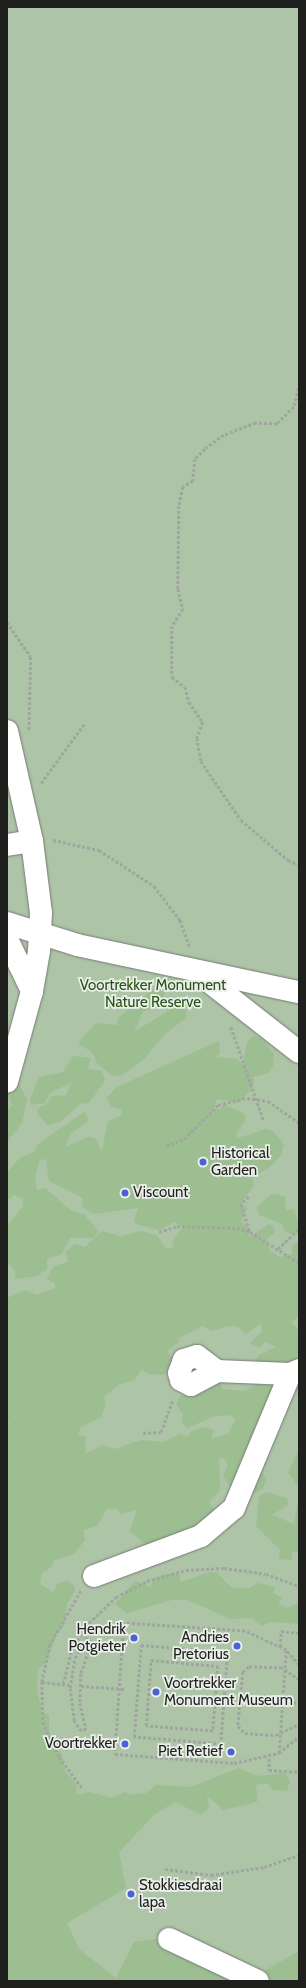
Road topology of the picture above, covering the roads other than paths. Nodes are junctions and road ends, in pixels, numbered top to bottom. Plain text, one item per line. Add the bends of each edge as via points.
1 (7, 732) edge
2 (41, 840) junction
3 (7, 845) edge
4 (7, 923) edge
5 (40, 936) junction
6 (7, 939) edge
7 (186, 960) junction
8 (32, 991) junction
9 (299, 992) edge
10 (299, 1052) edge
11 (7, 1082) edge
12 (295, 1372) edge
13 (186, 1383) road end
14 (94, 1576) road end
15 (169, 1939) dead end
16 (258, 1981) edge

1 - 2 street
2 - 3 street
2 - 5 street via 38,880
4 - 5 street
5 - 7 street
5 - 8 street
6 - 8 street
7 - 9 street
7 - 10 street
8 - 11 street
12 - 13 street via 217,1371 197,1385
12 - 14 street via 234,1508 201,1536
15 - 16 street

